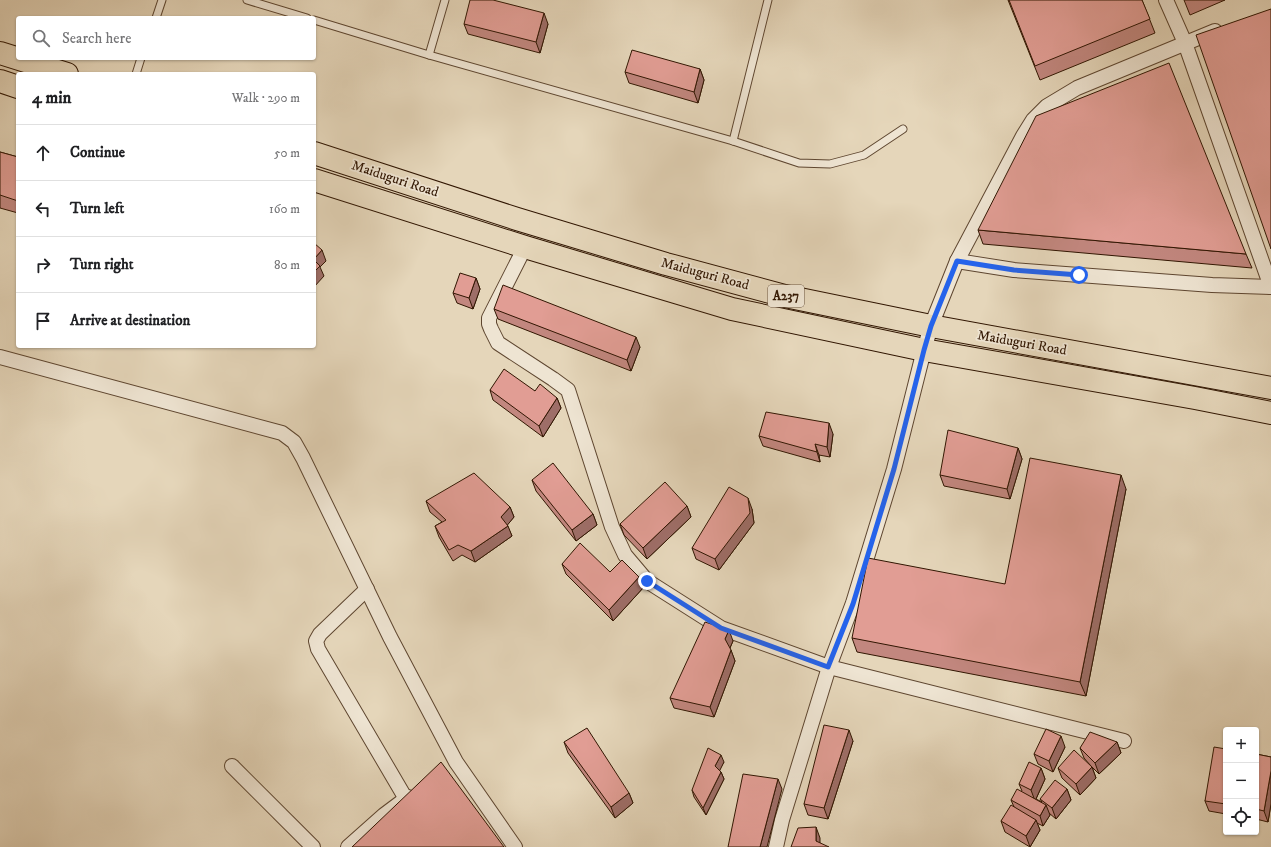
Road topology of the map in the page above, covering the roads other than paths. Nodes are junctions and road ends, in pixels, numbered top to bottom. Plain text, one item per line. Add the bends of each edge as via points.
1 (162, 0) edge
2 (247, 0) edge
3 (445, 0) edge
4 (768, 0) edge
5 (1166, 0) edge
6 (157, 16) edge
7 (300, 16) edge
8 (316, 21) edge
9 (1228, 26) edge
10 (1185, 43) junction
11 (0, 53) edge
12 (430, 55) junction
13 (16, 58) edge
14 (22, 60) edge
15 (140, 60) edge
16 (61, 72) edge
17 (137, 72) edge
18 (0, 81) edge
19 (16, 85) edge
20 (903, 129) dead end
21 (733, 141) junction
22 (316, 154) edge
23 (316, 181) edge
24 (525, 247) junction
25 (957, 261) junction
26 (1271, 287) edge
27 (931, 326) junction
28 (924, 350) junction
29 (0, 357) edge
30 (1271, 388) edge
31 (1271, 413) edge
32 (367, 589) junction
33 (828, 667) junction
34 (1124, 741) dead end
35 (456, 762) junction
36 (232, 766) dead end
37 (443, 771) edge
38 (418, 790) edge
39 (406, 799) junction
40 (313, 847) edge
41 (348, 847) edge
42 (514, 847) edge
43 (776, 847) edge

1 - 6 lane
2 - 7 lane
3 - 12 lane
4 - 21 lane
5 - 10 street
8 - 12 lane
9 - 10 street
10 - 25 street via 1077,88 1047,106 1033,120 1023,136
10 - 26 street
11 - 13 highway
12 - 21 lane
14 - 16 highway
15 - 17 lane
18 - 19 highway
20 - 21 lane via 864,154 830,164 799,163
22 - 27 highway, Maiduguri Road / A237 via 666,264 785,296
23 - 24 highway, Maiduguri Road / A237
24 - 28 highway, Maiduguri Road / A237 via 732,309
24 - 33 street via 489,318 490,329 498,343 568,390 612,527 625,555 647,581 721,628
25 - 26 street via 1014,270
25 - 27 street
27 - 28 street
27 - 30 highway, Maiduguri Road / A237
28 - 31 highway, Maiduguri Road / A237
28 - 33 street via 894,469 853,604
29 - 32 street via 282,433 294,442 303,458
32 - 35 street
32 - 39 street via 320,634 316,641 318,649
33 - 34 street
33 - 43 street
35 - 37 street
35 - 42 street
36 - 40 street
38 - 39 street
39 - 41 street

